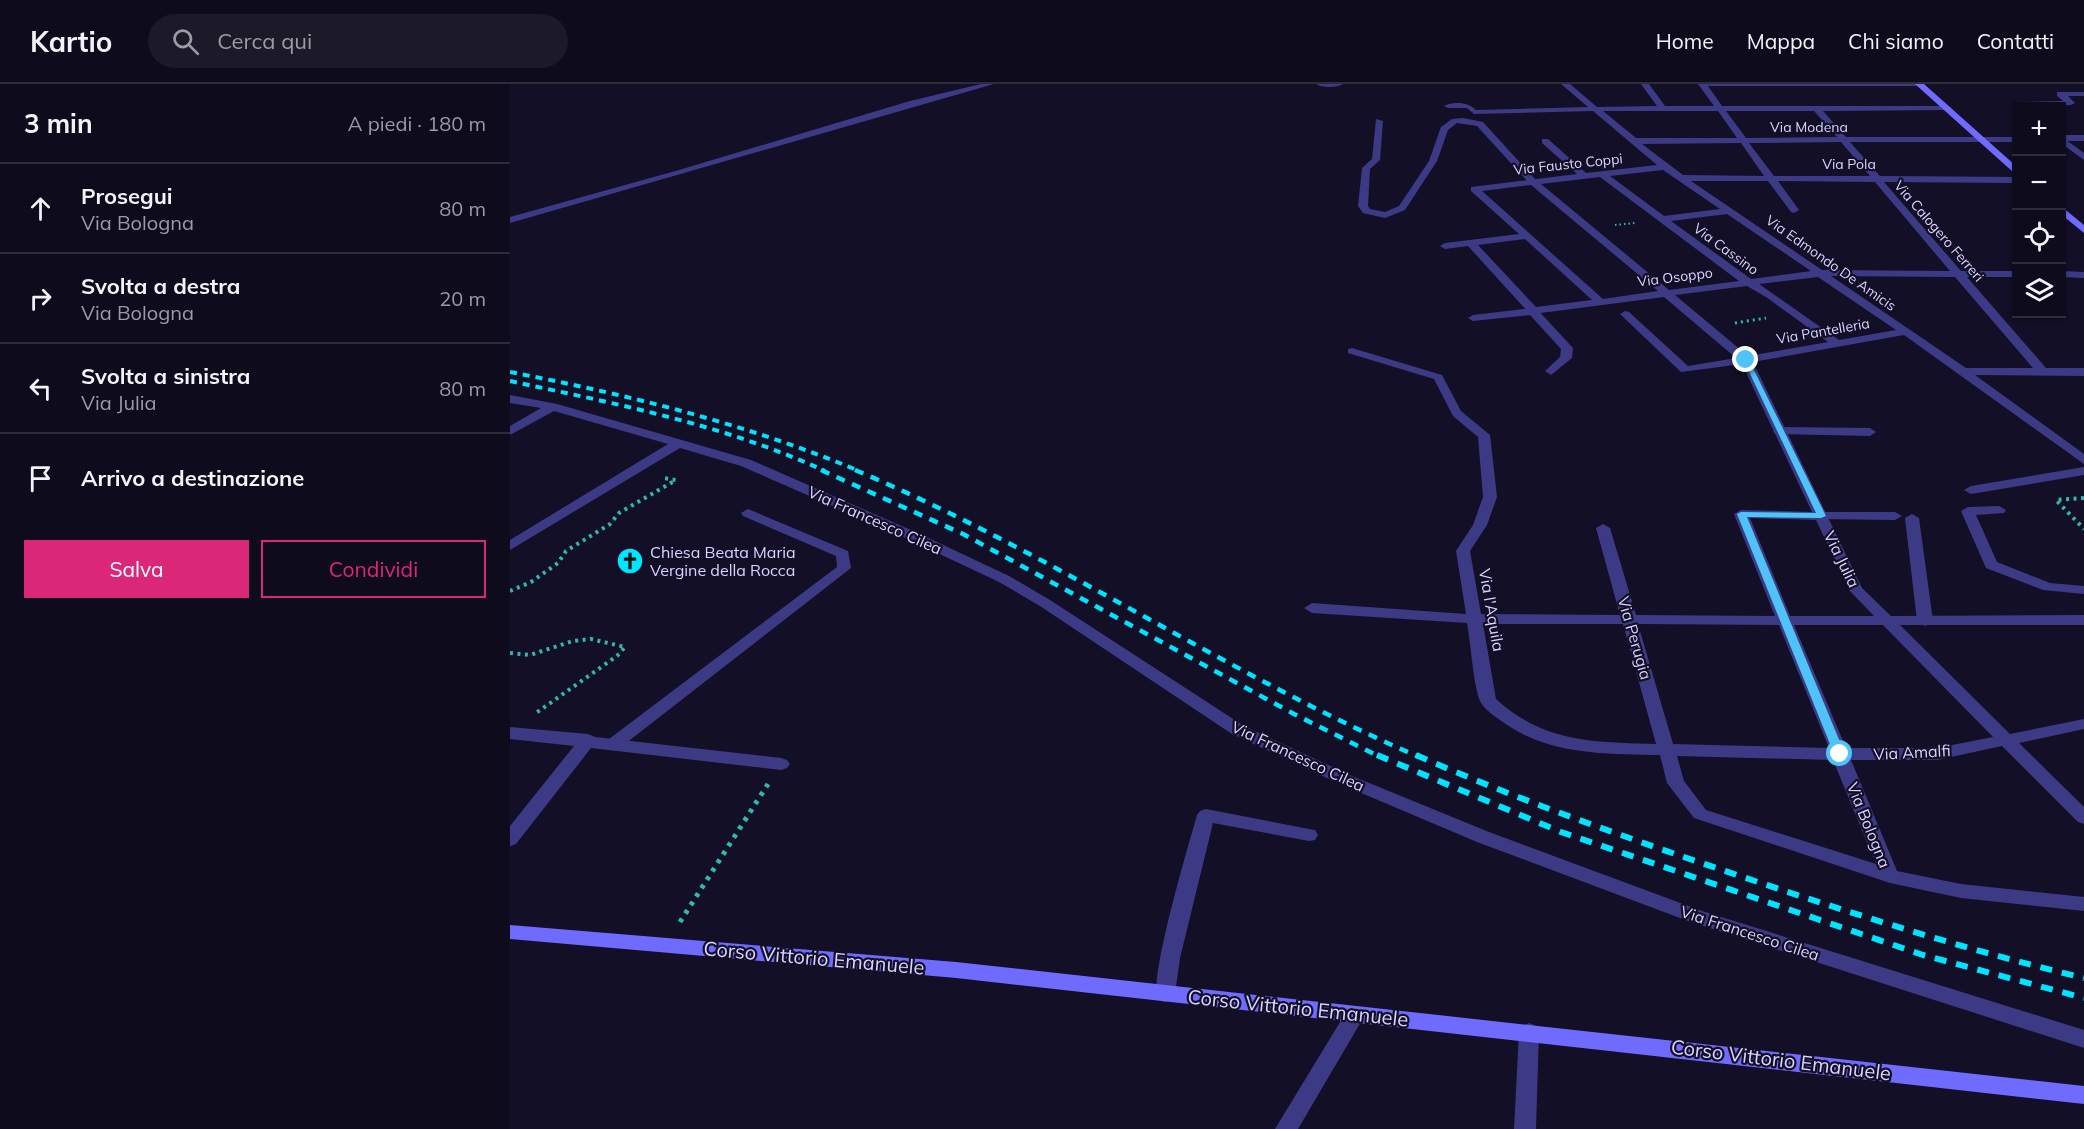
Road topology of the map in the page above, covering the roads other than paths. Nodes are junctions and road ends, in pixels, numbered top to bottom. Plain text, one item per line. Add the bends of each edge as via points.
1 (990, 84) edge
2 (1320, 84) edge
3 (1339, 84) edge
4 (1564, 84) edge
5 (1646, 84) edge
6 (1702, 84) edge
7 (1796, 84) edge
8 (1920, 84) edge
9 (2084, 94) edge
10 (2066, 103) edge
11 (1448, 106) dead end
12 (1816, 108) junction
13 (1948, 108) junction
14 (1593, 109) junction
15 (1663, 109) junction
16 (1720, 109) junction
17 (1379, 121) dead end
18 (2084, 138) edge
19 (2012, 139) edge
20 (2066, 139) edge
21 (1983, 140) junction
22 (1545, 141) dead end
23 (1634, 141) junction
24 (1743, 141) junction
25 (1844, 141) junction
26 (2066, 143) edge
27 (2084, 157) edge
28 (2012, 166) edge
29 (1665, 167) junction
30 (1601, 174) junction
31 (1584, 176) junction
32 (1682, 178) junction
33 (1769, 178) junction
34 (1876, 178) junction
35 (2012, 180) edge
36 (1532, 181) junction
37 (1728, 210) junction
38 (1794, 210) dead end
39 (2066, 214) edge
40 (1662, 219) junction
41 (510, 220) edge
42 (2084, 230) edge
43 (1526, 236) junction
44 (1471, 243) junction
45 (1445, 246) dead end
46 (1822, 273) junction
47 (1958, 274) junction
48 (2012, 274) edge
49 (2066, 274) edge
50 (2084, 275) edge
51 (1749, 283) junction
52 (1666, 293) junction
53 (1601, 302) junction
54 (1533, 311) junction
55 (1625, 314) dead end
56 (1473, 318) dead end
57 (1904, 332) junction
58 (1838, 344) junction
59 (1352, 351) dead end
60 (1746, 360) junction
61 (1551, 371) dead end
62 (1963, 371) junction
63 (2042, 371) junction
64 (2084, 372) edge
65 (510, 399) edge
66 (553, 407) junction
67 (510, 431) edge
68 (1779, 431) junction
69 (1870, 432) dead end
70 (679, 443) junction
71 (2084, 460) edge
72 (2084, 471) edge
73 (1971, 490) dead end
74 (1999, 510) dead end
75 (748, 513) dead end
76 (1821, 516) junction
77 (1895, 516) dead end
78 (1912, 518) dead end
79 (1603, 528) dead end
80 (510, 546) edge
81 (2084, 590) edge
82 (1312, 608) dead end
83 (1476, 619) junction
84 (1630, 619) junction
85 (1785, 620) junction
86 (2084, 620) edge
87 (1885, 621) junction
88 (1925, 621) junction
89 (2084, 724) edge
90 (510, 733) edge
91 (588, 740) junction
92 (2007, 740) junction
93 (615, 743) junction
94 (1665, 748) junction
95 (1840, 754) junction
96 (781, 764) road end
97 (2084, 818) edge
98 (1309, 835) dead end
99 (510, 839) edge
100 (1890, 876) junction
101 (2084, 904) edge
102 (510, 932) edge
103 (1165, 994) junction
104 (1355, 1015) junction
105 (1529, 1032) junction
106 (2084, 1040) edge
107 (2084, 1095) edge
108 (1286, 1129) edge
109 (1525, 1129) edge

1 - 41 street
2 - 3 street
4 - 14 street, Via Edmondo De Amicis
5 - 15 street
6 - 7 street
6 - 16 street
7 - 8 street
8 - 13 main road
9 - 10 street via 2060,94 2072,103
11 - 14 street via 1469,106 1474,112
12 - 13 street
12 - 16 street
12 - 25 street, Via Calogero Ferreri
13 - 21 main road
14 - 15 street
14 - 23 street, Via Edmondo De Amicis
15 - 16 street
16 - 24 street
17 - 36 street, Via Julia via 1376,160 1366,168 1366,211 1387,215 1402,207 1433,161 1444,129 1455,120 1480,124
18 - 20 street
19 - 21 street, Via Modena
21 - 25 street, Via Modena
21 - 28 main road
22 - 31 street
23 - 24 street, Via Modena
23 - 29 street, Via Edmondo De Amicis
24 - 25 street, Via Modena
24 - 33 street
25 - 34 street, Via Calogero Ferreri
26 - 27 street
29 - 30 street, Via Fausto Coppi
29 - 32 street, Via Edmondo De Amicis
30 - 31 street, Via Fausto Coppi
30 - 40 street, Via Cassino
31 - 36 street, Via Fausto Coppi
32 - 33 street, Via Pola
32 - 37 street, Via Edmondo De Amicis
33 - 34 street, Via Pola
33 - 38 street
34 - 35 street, Via Pola
34 - 47 street, Via Calogero Ferreri
36 - 43 street, Via Fausto Coppi via 1474,189
36 - 52 street, Via Julia
37 - 40 street
37 - 46 street, Via Edmondo De Amicis
39 - 42 main road
40 - 51 street, Via Cassino
43 - 44 street
43 - 53 street
44 - 45 street
44 - 54 street
46 - 47 street, Via Osoppo
46 - 51 street, Via Osoppo
46 - 57 street, Via Edmondo De Amicis
47 - 48 street, Via Osoppo
47 - 63 street, Via Calogero Ferreri
49 - 50 street
51 - 52 street, Via Osoppo
51 - 58 street, Via Cassino
52 - 53 street, Via Osoppo
52 - 60 street, Via Julia
53 - 54 street, Via Osoppo
54 - 56 street, Via Osoppo
54 - 61 street via 1567,348 1566,358
55 - 60 street, Via Pantelleria via 1685,370
57 - 58 street, Via Pantelleria
57 - 62 street, Via Edmondo De Amicis
58 - 60 street, Via Pantelleria
59 - 83 street, Via l'Aquila via 1438,377 1446,386 1451,405 1484,435 1490,497 1480,525 1463,551
60 - 68 street, Via Julia
62 - 63 street
62 - 71 street, Via Edmondo De Amicis
63 - 64 street
65 - 66 street, Via Francesco Cilea
66 - 67 street
66 - 70 street, Via Francesco Cilea
68 - 69 street
68 - 76 street, Via Julia
70 - 80 street
70 - 106 street, Via Francesco Cilea via 747,463 1004,579 1238,730 1346,780 1583,876 1695,916
72 - 73 street
74 - 81 street via 1968,511 1991,564 2048,587
75 - 93 street via 843,554 844,568
76 - 77 street
76 - 85 street, Via Bologna via 1741,514
76 - 87 street, Via Julia via 1856,590
78 - 88 street
79 - 84 street, Via Perugia
82 - 83 street
83 - 84 street
83 - 94 street, Via l'Aquila via 1488,701 1500,713 1529,732 1560,743 1593,748
84 - 85 street
84 - 94 street, Via Perugia
85 - 87 street
85 - 95 street, Via Bologna
86 - 88 street
87 - 88 street
87 - 92 street, Via Julia
89 - 92 street, Via Amalfi
90 - 91 street
91 - 93 street
91 - 99 street
92 - 95 street, Via Amalfi via 1937,753
92 - 97 street, Via Julia
93 - 96 street
94 - 95 street, Via Amalfi
94 - 100 street, Via Perugia via 1676,783 1700,814
95 - 100 street, Via Bologna
98 - 103 street via 1206,815 1170,958
100 - 101 street, Via Perugia via 1961,891
102 - 103 main road, Corso Vittorio Emanuele via 956,970
103 - 104 main road, Corso Vittorio Emanuele
104 - 105 main road, Corso Vittorio Emanuele
104 - 108 street
105 - 107 main road, Corso Vittorio Emanuele
105 - 109 street

